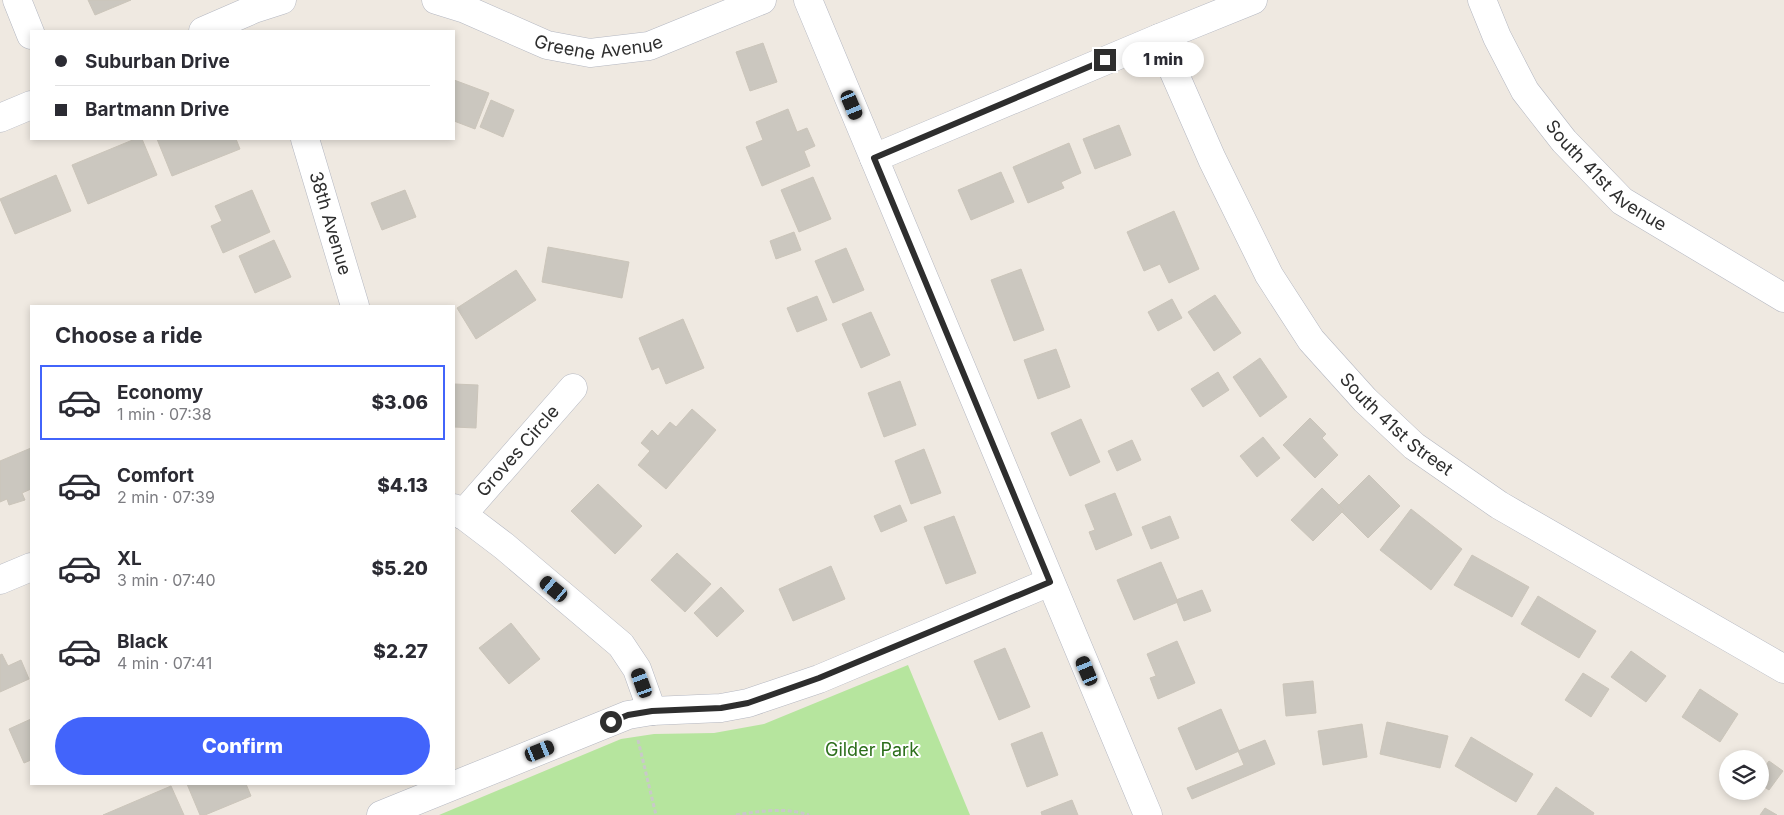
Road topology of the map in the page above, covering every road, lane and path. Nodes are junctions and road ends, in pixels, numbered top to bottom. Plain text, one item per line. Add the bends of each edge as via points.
1 (16, 0) edge
2 (282, 0) edge
3 (436, 0) edge
4 (762, 0) edge
5 (808, 0) edge
6 (1253, 0) edge
7 (1482, 0) edge
8 (259, 20) edge
9 (208, 30) edge
10 (30, 33) edge
11 (1159, 38) junction
12 (30, 105) edge
13 (0, 118) edge
14 (305, 140) edge
15 (874, 158) junction
16 (1784, 298) edge
17 (355, 305) edge
18 (573, 388) dead end
19 (458, 511) edge
20 (30, 567) edge
21 (0, 580) edge
22 (1050, 582) junction
23 (1784, 669) edge
24 (640, 713) junction
25 (381, 815) edge
26 (656, 815) edge
27 (736, 815) edge
28 (809, 815) edge
29 (1148, 815) edge

1 - 10 street
2 - 8 street
3 - 4 street, Greene Avenue via 465,9 547,46 590,53 649,46
5 - 15 street
6 - 11 street
7 - 16 street, South 41st Avenue via 1525,91 1564,141 1622,201
8 - 9 street
11 - 15 street
11 - 23 street, South 41st Street via 1212,159 1269,275 1311,340 1365,400 1414,446 1499,505
12 - 13 street
14 - 17 street, 38th Avenue
15 - 22 street
18 - 19 street, Groves Circle
19 - 24 street via 621,645 637,669
20 - 21 street
22 - 24 street via 819,678 748,703
22 - 29 street
24 - 25 street
24 - 26 path via 639,744
27 - 28 path via 786,810

